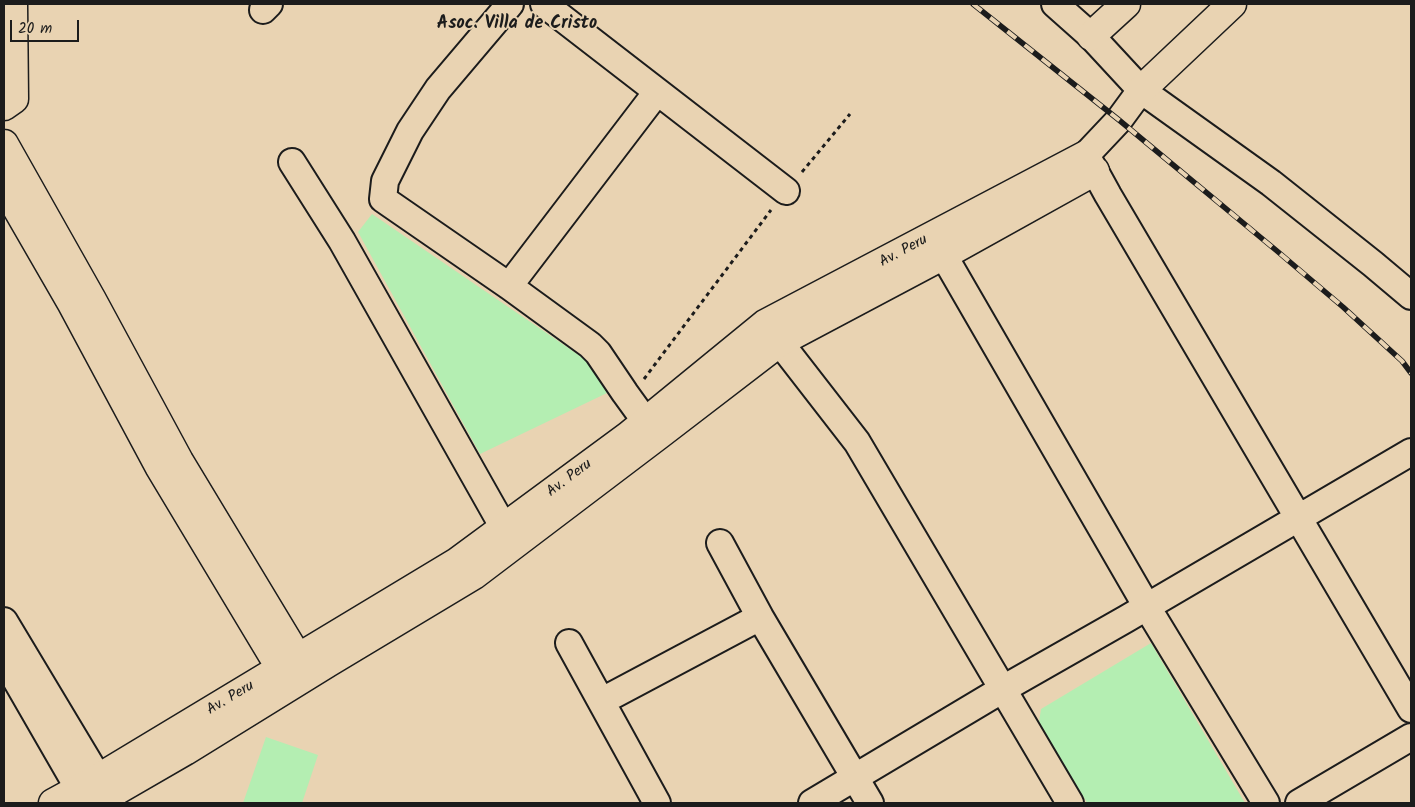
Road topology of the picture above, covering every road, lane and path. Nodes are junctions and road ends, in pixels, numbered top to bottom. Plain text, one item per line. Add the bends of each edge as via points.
1 (14, 4) edge
2 (510, 4) edge
3 (544, 4) edge
4 (1055, 4) edge
5 (1126, 4) edge
6 (1232, 4) edge
7 (1091, 36) junction
8 (1141, 90) junction
9 (657, 92) junction
10 (4, 106) edge
11 (850, 114) dead end
12 (4, 144) edge
13 (292, 162) dead end
14 (1090, 163) junction
15 (4, 186) edge
16 (786, 191) junction
17 (938, 246) junction
18 (509, 286) junction
19 (1411, 296) edge
20 (772, 333) junction
21 (641, 382) dead end
22 (646, 422) junction
23 (1411, 452) edge
24 (1299, 518) junction
25 (504, 528) junction
26 (720, 543) dead end
27 (1147, 607) junction
28 (760, 617) junction
29 (4, 621) edge
30 (569, 643) dead end
31 (4, 659) edge
32 (294, 672) junction
33 (1003, 689) junction
34 (602, 701) junction
35 (1411, 708) edge
36 (1411, 737) edge
37 (856, 777) junction
38 (97, 796) edge
39 (53, 803) edge
40 (656, 803) edge
41 (812, 803) edge
42 (870, 803) edge
43 (1070, 803) edge
44 (1266, 803) edge
45 (1300, 803) edge

1 - 10 street via 14,99
2 - 18 street via 438,89 410,131 386,181 383,198
3 - 9 street
4 - 7 street
5 - 7 street
6 - 8 street
7 - 8 street
8 - 14 street
8 - 19 street via 1271,183
9 - 16 street
9 - 18 street
11 - 16 path
12 - 32 street
13 - 25 street via 346,250
14 - 17 street, Av. Peru
14 - 24 street
15 - 32 street via 72,302 159,466
16 - 21 path
17 - 20 street, Av. Peru
17 - 27 street
18 - 22 street via 590,345
20 - 22 street, Av. Peru
20 - 32 street via 654,440 474,575
20 - 33 street via 858,442
22 - 25 street, Av. Peru
23 - 24 street
24 - 27 street
24 - 35 street
25 - 32 street, Av. Peru
26 - 28 street
27 - 33 street
27 - 44 street
28 - 34 street
28 - 37 street
29 - 38 street
30 - 34 street
31 - 38 street
32 - 38 street, Av. Peru
33 - 37 street
33 - 43 street
34 - 40 street
36 - 45 street
37 - 41 street
37 - 42 street
38 - 39 street, Av. Peru

